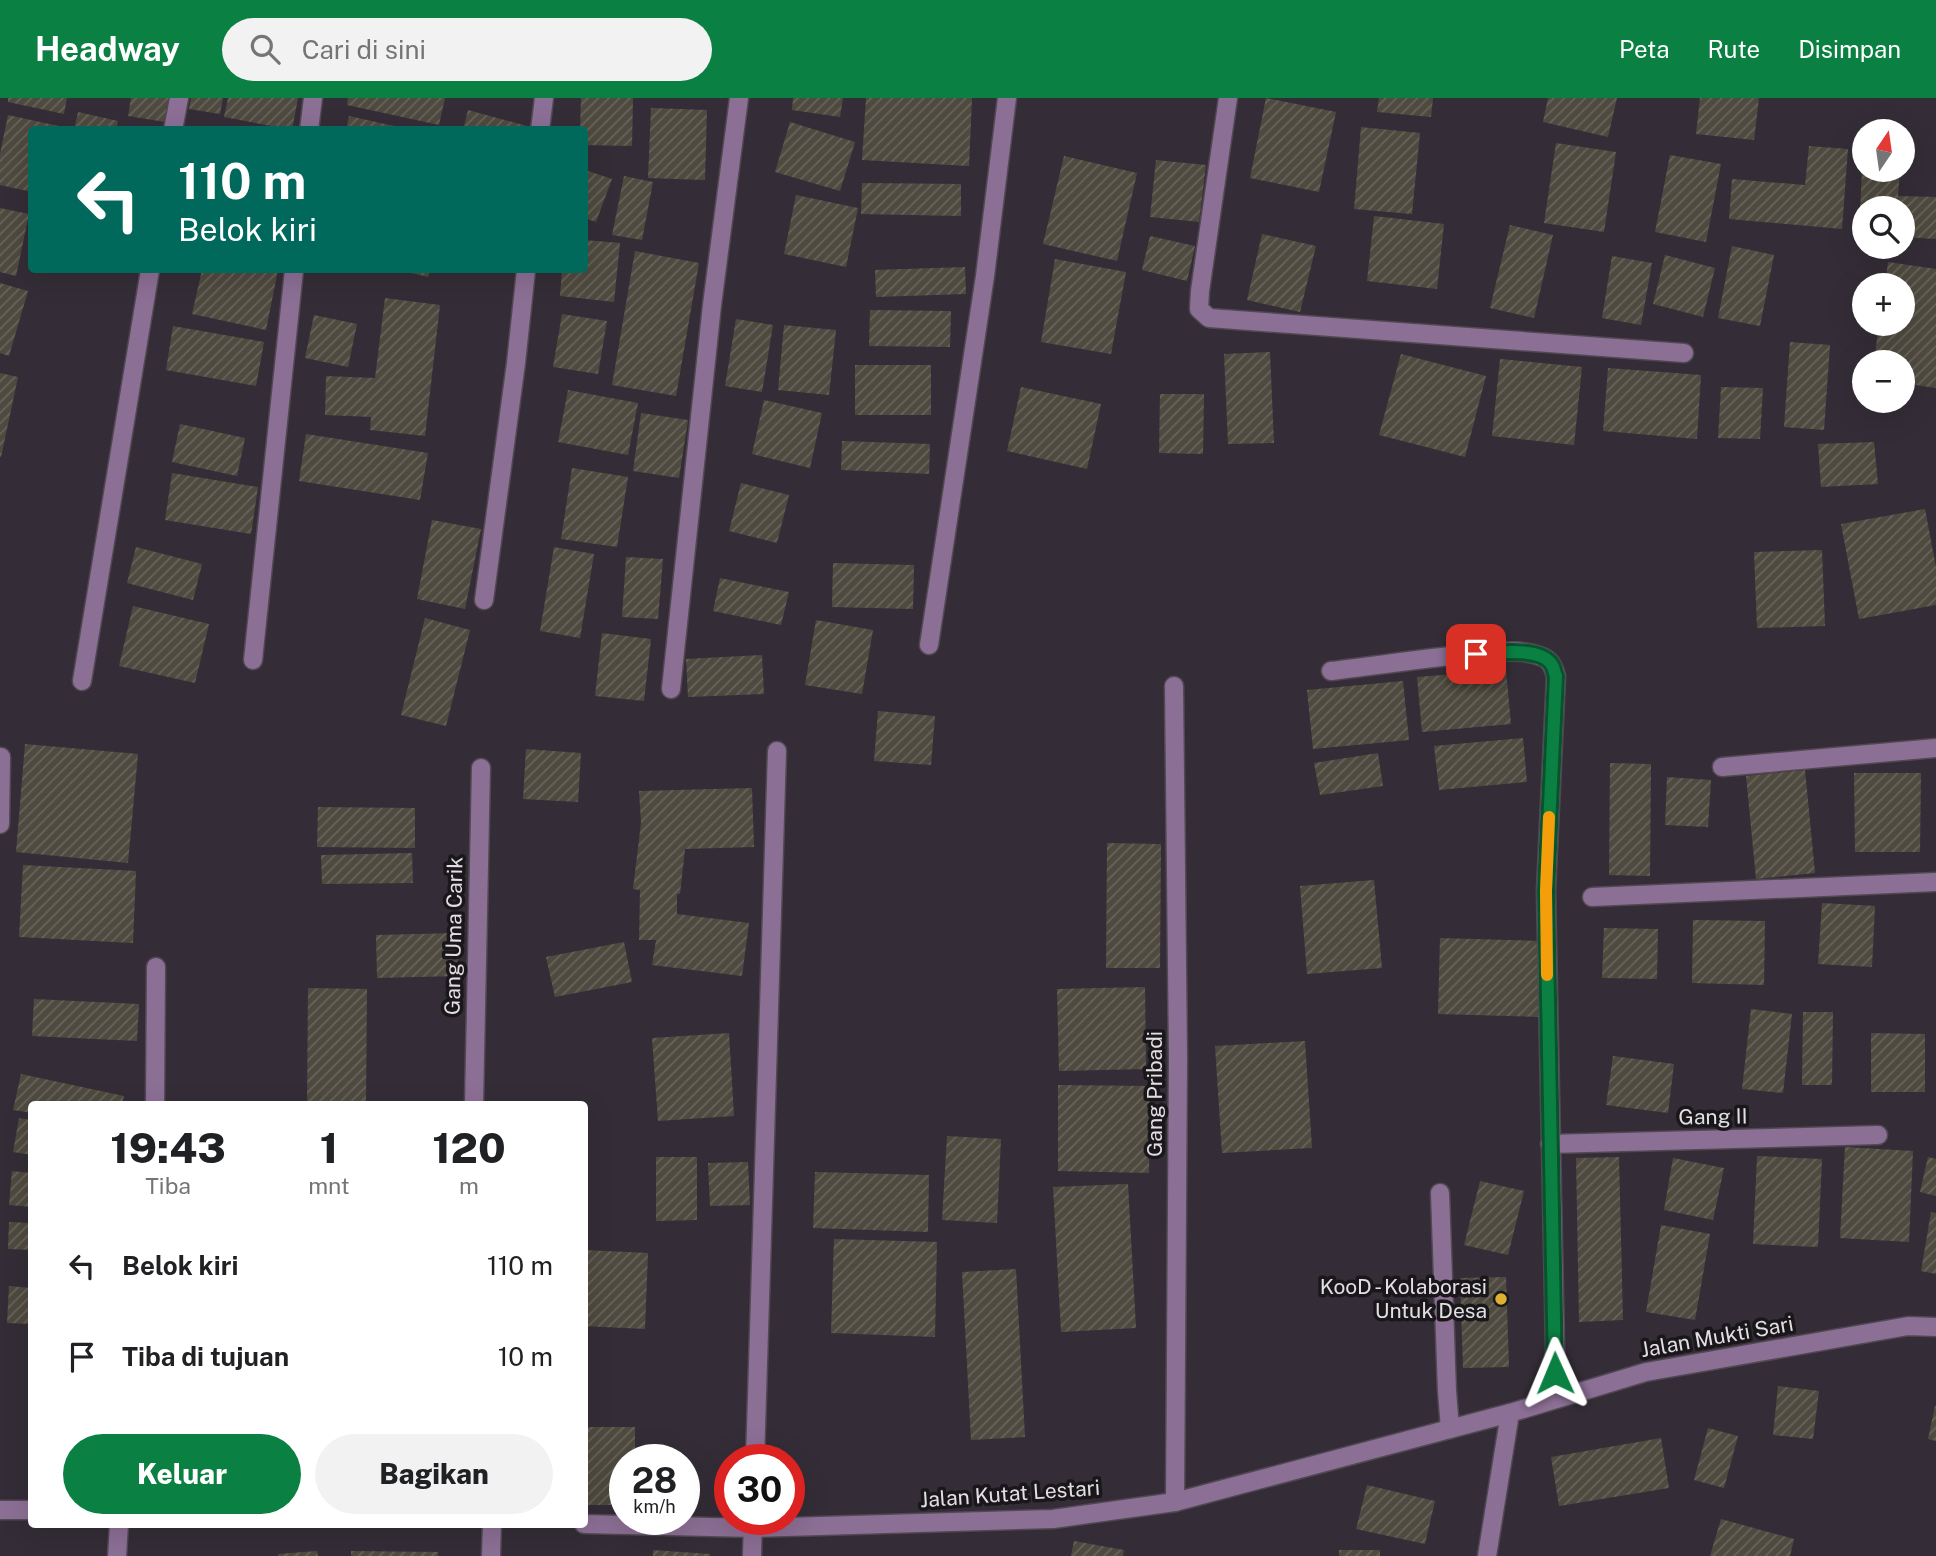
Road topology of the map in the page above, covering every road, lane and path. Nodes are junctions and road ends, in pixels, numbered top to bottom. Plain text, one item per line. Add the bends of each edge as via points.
1 (179, 98) edge
2 (313, 98) edge
3 (544, 98) edge
4 (739, 98) edge
5 (1007, 98) edge
6 (1228, 98) edge
7 (174, 126) edge
8 (310, 126) edge
9 (540, 126) edge
10 (150, 273) edge
11 (295, 273) edge
12 (526, 273) edge
13 (1684, 353) dead end
14 (484, 600) dead end
15 (929, 645) dead end
16 (253, 660) dead end
17 (1331, 671) dead end
18 (82, 681) dead end
19 (1174, 686) dead end
20 (671, 689) dead end
21 (1936, 748) edge
22 (777, 751) dead end
23 (1, 757) edge
24 (1722, 766) dead end
25 (481, 768) dead end
26 (0, 824) edge
27 (1936, 882) edge
28 (1592, 897) dead end
29 (156, 967) dead end
30 (155, 1101) edge
31 (474, 1101) edge
32 (1878, 1135) dead end
33 (1550, 1143) junction
34 (1440, 1193) dead end
35 (1936, 1327) edge
36 (1556, 1399) junction
37 (1510, 1413) junction
38 (1450, 1429) junction
39 (755, 1444) edge
40 (1175, 1502) junction
41 (0, 1510) edge
42 (28, 1510) edge
43 (805, 1523) edge
44 (588, 1524) edge
45 (714, 1524) edge
46 (119, 1528) edge
47 (492, 1528) edge
48 (753, 1535) edge
49 (117, 1556) edge
50 (491, 1556) edge
51 (752, 1556) edge
52 (1487, 1556) edge

1 - 7 street
2 - 8 street
3 - 9 street
4 - 20 street
5 - 15 street
6 - 13 street via 1200,291 1199,309 1209,318
10 - 18 street
11 - 16 street
12 - 14 street
17 - 33 street via 1498,652 1524,652 1552,663 1556,676 1546,891
19 - 40 street, Gang Pribadi via 1178,1058
21 - 24 street
22 - 39 street
23 - 26 street
25 - 31 street, Gang Uma Carik
27 - 28 street
29 - 30 street
32 - 33 street, Gang II
33 - 36 street
34 - 38 street
35 - 36 street, Jalan Mukti Sari via 1908,1326 1646,1372
36 - 37 street, Jalan Mukti Sari
37 - 38 street, Jalan Kutat Lestari
37 - 52 street
38 - 40 street, Jalan Kutat Lestari
40 - 43 street, Jalan Kutat Lestari via 1053,1519
41 - 42 street
44 - 45 street, Jalan Kutat Lestari
46 - 49 street
47 - 50 street
48 - 51 street

